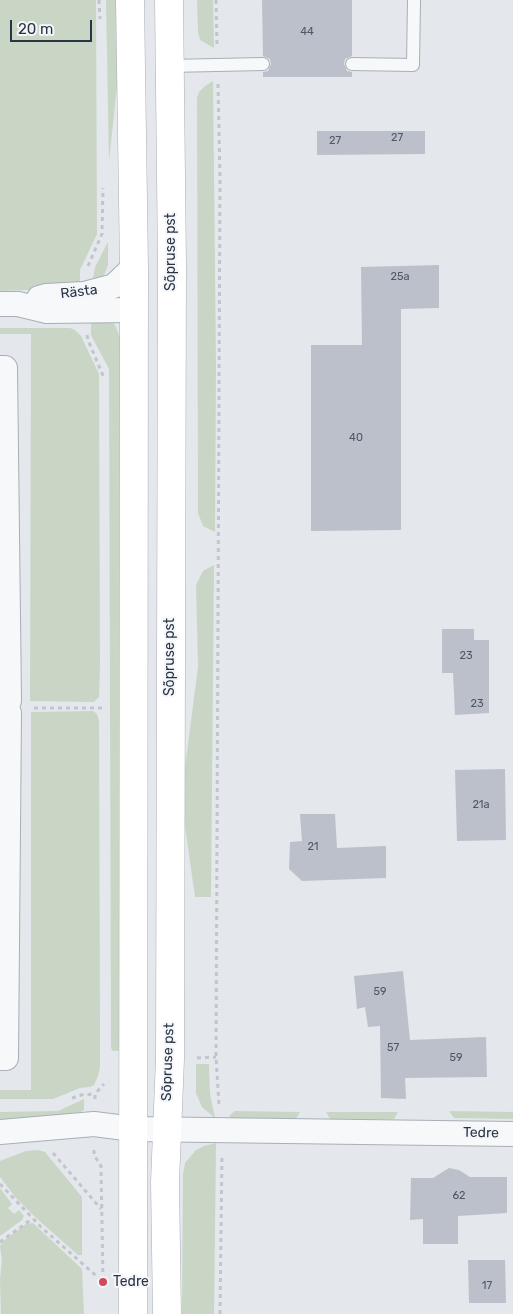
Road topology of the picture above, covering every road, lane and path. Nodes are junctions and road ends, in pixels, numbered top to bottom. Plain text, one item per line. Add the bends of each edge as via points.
1 (99, 0) edge
2 (130, 0) edge
3 (169, 0) edge
4 (216, 0) edge
5 (414, 0) edge
6 (100, 29) dead end
7 (263, 64) dead end
8 (352, 64) dead end
9 (218, 65) junction
10 (169, 66) junction
11 (103, 184) dead end
12 (134, 267) junction
13 (87, 273) dead end
14 (9, 304) edge
15 (134, 310) junction
16 (0, 368) edge
17 (16, 707) junction
18 (105, 708) dead end
19 (216, 1057) junction
20 (0, 1058) edge
21 (196, 1058) dead end
22 (105, 1077) dead end
23 (220, 1110) dead end
24 (94, 1124) junction
25 (133, 1129) junction
26 (166, 1130) junction
27 (0, 1132) edge
28 (513, 1134) edge
29 (222, 1150) dead end
30 (52, 1152) dead end
31 (0, 1184) edge
32 (101, 1210) junction
33 (32, 1219) junction
34 (0, 1242) edge
35 (103, 1282) junction
36 (103, 1290) dead end
37 (133, 1314) edge
38 (167, 1314) edge
39 (220, 1314) edge

1 - 6 path
2 - 12 main road
3 - 10 main road, Sõpruse pst
4 - 9 path
5 - 8 lane via 413,65
7 - 9 lane
9 - 10 lane
9 - 19 path
10 - 26 main road, Sõpruse pst via 172,266 170,1059
11 - 13 path via 102,234
12 - 14 street, Rästa via 114,286 84,294 46,296
12 - 15 main road
14 - 15 street, Rästa via 47,311
15 - 25 main road
16 - 17 street via 5,368
17 - 18 path
17 - 20 street via 6,1058
19 - 21 path
19 - 23 path
22 - 24 path via 104,1085 95,1094
24 - 25 street, Tedre
24 - 27 street, Tedre
24 - 32 path via 94,1155 101,1166
25 - 26 street, Tedre
25 - 37 main road
26 - 28 street, Tedre
26 - 38 main road, Sõpruse pst
29 - 39 path
30 - 32 path
31 - 33 path
32 - 35 path
33 - 34 path
33 - 35 path
35 - 36 path

